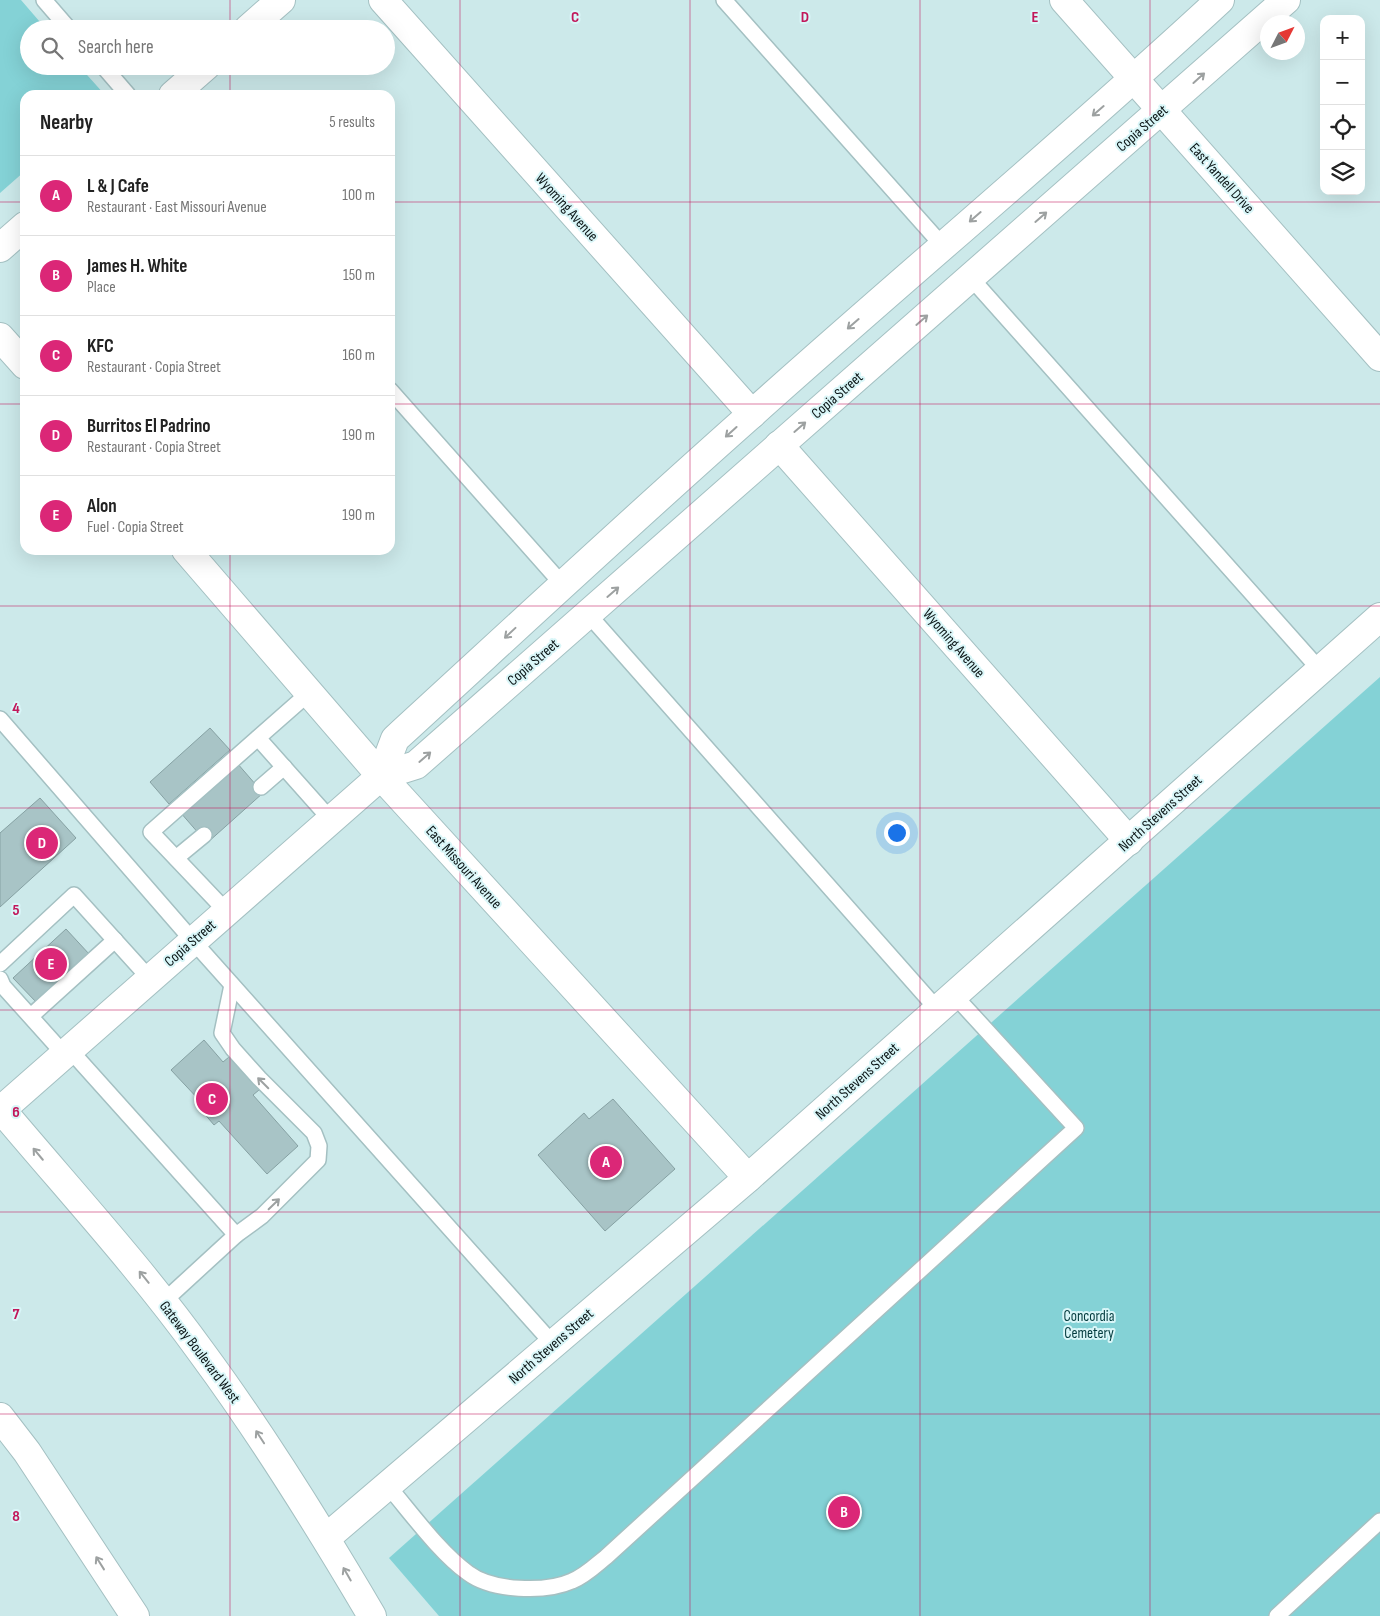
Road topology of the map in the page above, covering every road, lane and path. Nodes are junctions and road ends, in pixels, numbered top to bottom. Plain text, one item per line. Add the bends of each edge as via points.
1 (44, 0) edge
2 (281, 0) edge
3 (383, 0) edge
4 (724, 0) edge
5 (1064, 0) edge
6 (1220, 0) edge
7 (1286, 0) edge
8 (61, 20) edge
9 (258, 20) edge
10 (110, 75) edge
11 (196, 75) edge
12 (1134, 79) junction
13 (124, 90) edge
14 (179, 90) edge
15 (1162, 111) junction
16 (20, 230) edge
17 (942, 245) junction
18 (0, 248) edge
19 (970, 278) junction
20 (0, 337) edge
21 (1380, 357) edge
22 (20, 359) edge
23 (395, 396) edge
24 (752, 414) junction
25 (779, 445) junction
26 (190, 555) edge
27 (563, 584) junction
28 (588, 614) junction
29 (1380, 616) edge
30 (1320, 670) junction
31 (310, 692) junction
32 (0, 719) edge
33 (258, 738) junction
34 (284, 767) junction
35 (381, 776) junction
36 (261, 787) dead end
37 (330, 820) junction
38 (204, 835) dead end
39 (1128, 840) junction
40 (176, 858) junction
41 (227, 912) junction
42 (115, 940) junction
43 (193, 941) junction
44 (0, 964) edge
45 (150, 979) junction
46 (1, 984) edge
47 (232, 985) junction
48 (946, 1002) junction
49 (31, 1016) junction
50 (67, 1052) junction
51 (0, 1110) edge
52 (748, 1178) junction
53 (236, 1234) junction
54 (163, 1302) junction
55 (553, 1344) junction
56 (0, 1417) edge
57 (388, 1486) junction
58 (1380, 1521) edge
59 (326, 1538) junction
60 (131, 1612) edge
61 (372, 1616) edge
62 (1277, 1616) edge

1 - 8 lane
2 - 9 main road
3 - 24 main road, Wyoming Avenue
4 - 17 lane
5 - 12 main road, East Yandell Drive
6 - 12 main road, Copia Street
15 -> 7 main road, Copia Street
10 - 13 lane
11 - 14 main road
12 - 15 main road, East Yandell Drive
12 -> 17 main road, Copia Street
19 -> 15 main road, Copia Street
15 - 21 main road, East Yandell Drive
16 - 18 main road
17 -> 24 main road, Copia Street
25 -> 19 main road, Copia Street
19 - 30 lane
20 - 22 main road
23 - 27 lane
24 -> 27 main road, Copia Street
28 -> 25 main road, Copia Street
25 - 39 main road, Wyoming Avenue
26 - 31 main road, East Missouri Avenue
27 -> 35 main road, Copia Street via 395,739
35 -> 28 main road, Copia Street via 416,765
28 - 48 lane
29 - 30 main road, North Stevens Street
30 - 39 main road, North Stevens Street
31 - 33 lane
31 - 35 main road, East Missouri Avenue
32 - 43 lane
33 - 34 lane
33 - 40 lane via 151,832
34 - 36 lane
34 - 37 lane
35 - 37 main road, Copia Street
35 - 52 main road, East Missouri Avenue
37 - 41 main road, Copia Street
38 - 40 lane
39 - 48 main road, North Stevens Street
40 - 41 lane
41 - 43 main road, Copia Street
42 - 44 lane via 74,895
42 - 45 lane
42 - 49 lane
43 - 45 main road, Copia Street
43 - 47 lane
45 - 50 main road, Copia Street
46 - 49 lane
53 -> 47 lane via 262,1216 318,1160 320,1146 314,1133 259,1078 222,1033
47 - 55 lane
48 - 52 main road, North Stevens Street
48 - 57 lane via 1076,1128 606,1556 573,1581 557,1586 538,1589 481,1581 448,1556
49 - 50 lane
50 - 51 main road, Copia Street
50 - 53 lane
54 -> 51 main road, Gateway Boulevard West
52 - 55 main road, North Stevens Street
53 - 54 lane
59 -> 54 main road, Gateway Boulevard West via 239,1404
55 - 57 main road, North Stevens Street
60 -> 56 main road via 27,1452
57 - 59 main road, North Stevens Street
58 - 62 lane
61 -> 59 main road, Gateway Boulevard West

